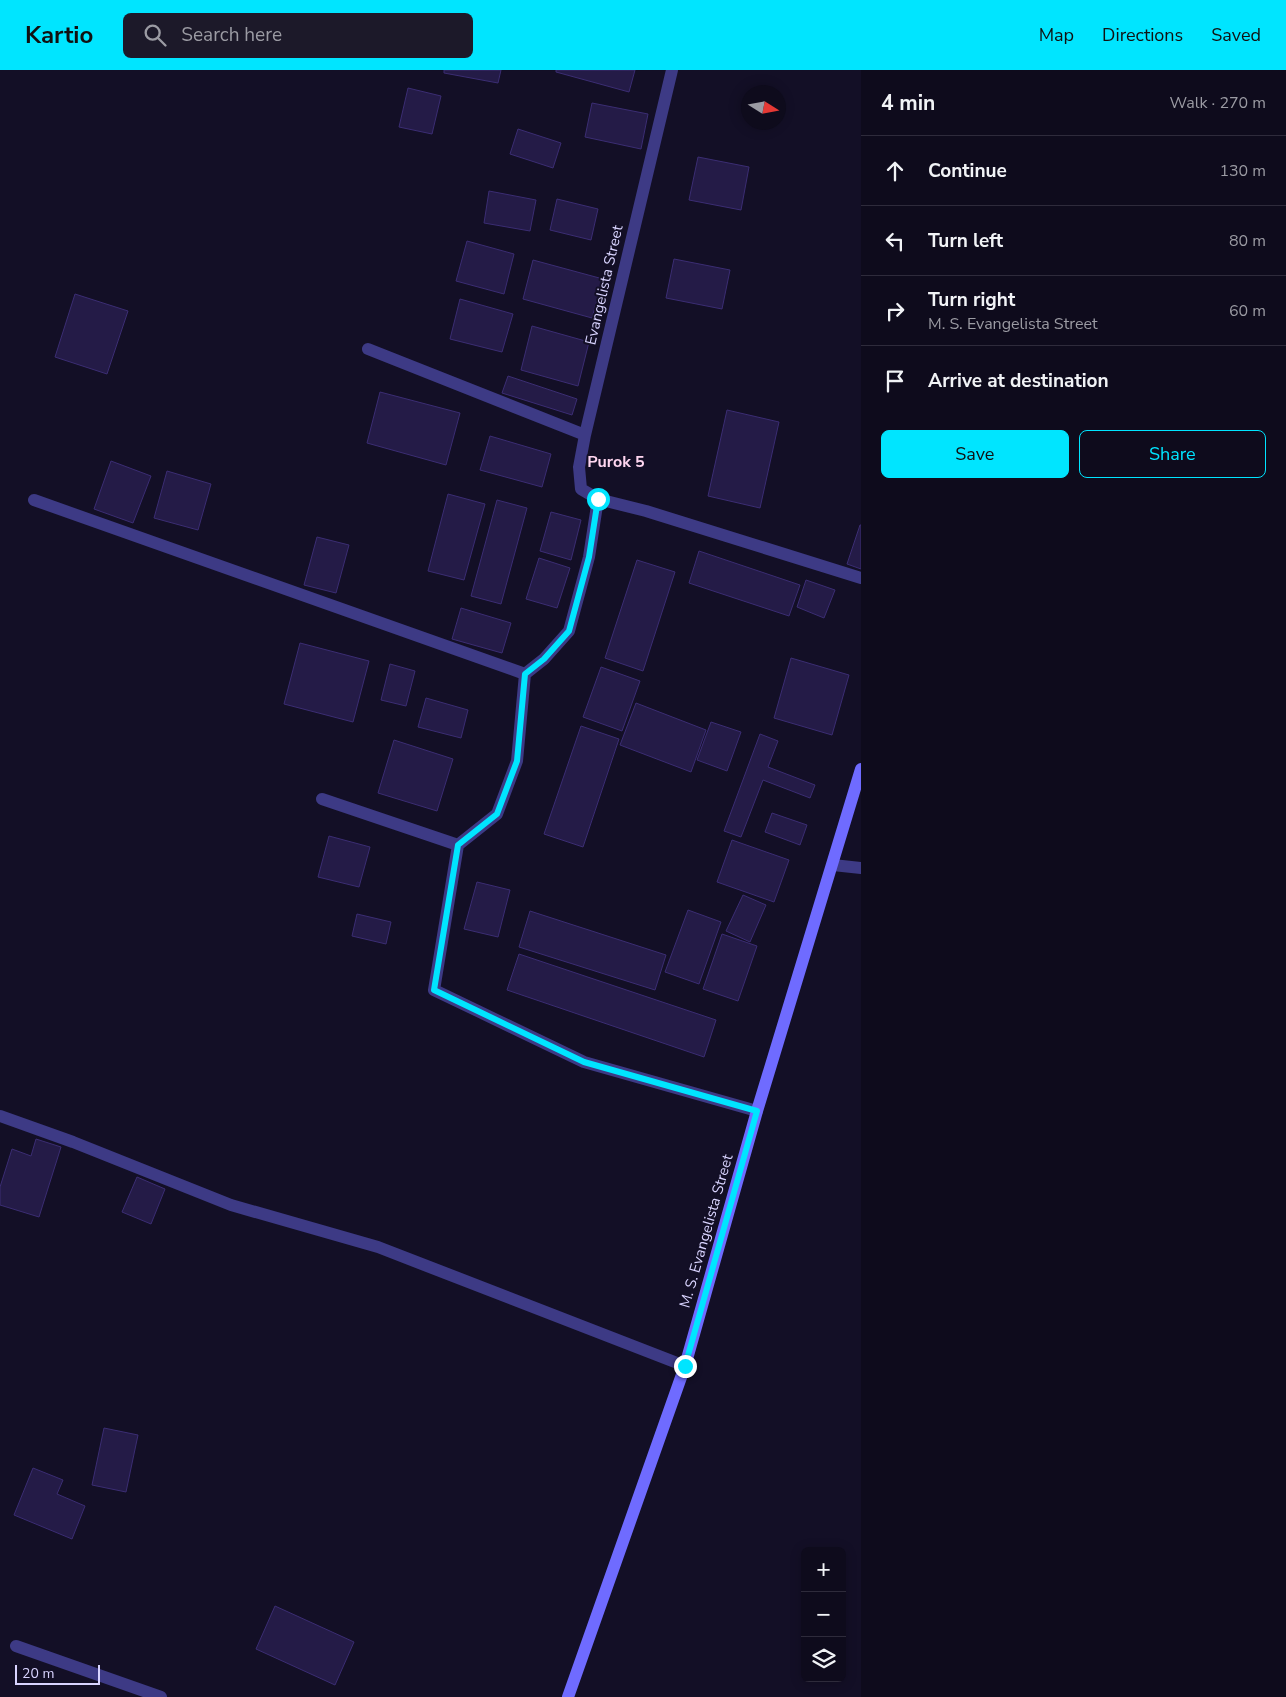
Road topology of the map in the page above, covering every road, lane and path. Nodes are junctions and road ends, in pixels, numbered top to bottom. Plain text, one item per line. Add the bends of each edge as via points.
1 (672, 70) edge
2 (368, 349) dead end
3 (585, 435) junction
4 (598, 499) junction
5 (34, 500) dead end
6 (861, 578) edge
7 (525, 674) junction
8 (861, 769) edge
9 (322, 799) dead end
10 (458, 845) junction
11 (833, 865) junction
12 (861, 868) edge
13 (757, 1111) junction
14 (0, 1116) edge
15 (685, 1366) junction
16 (16, 1646) dead end
17 (161, 1697) edge
18 (568, 1697) edge

1 - 3 street, Evangelista Street
2 - 3 street
3 - 4 street, Evangelista Street via 579,467 581,489
4 - 6 street
4 - 7 street via 589,557 569,631 544,659
5 - 7 street
7 - 10 street via 517,761 497,814
8 - 11 street, M. S. Evangelista Street
9 - 10 street
10 - 13 street via 434,990 584,1062
11 - 12 street
11 - 13 street, M. S. Evangelista Street
13 - 15 street, M. S. Evangelista Street
14 - 15 street via 231,1205 378,1247
15 - 18 street, M. S. Evangelista Street
16 - 17 street

